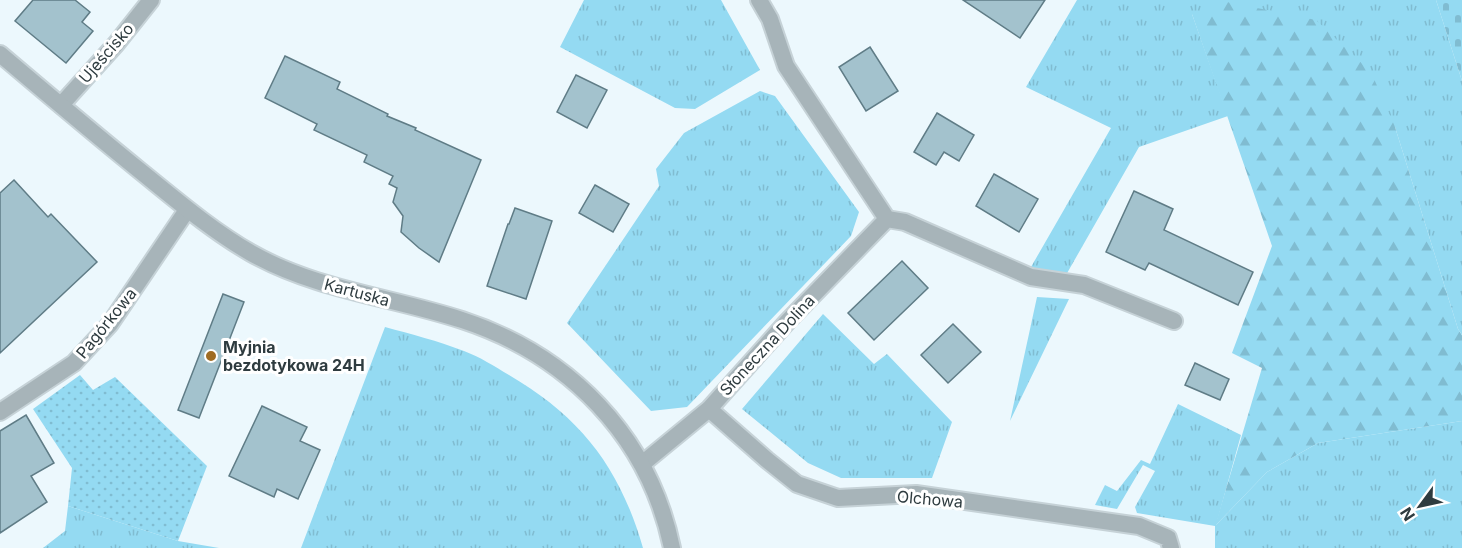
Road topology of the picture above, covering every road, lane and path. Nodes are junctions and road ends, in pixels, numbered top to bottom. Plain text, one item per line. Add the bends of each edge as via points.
1 (151, 0) edge
2 (759, 0) edge
3 (0, 54) edge
4 (61, 105) junction
5 (187, 210) junction
6 (887, 219) junction
7 (1174, 321) dead end
8 (709, 409) junction
9 (0, 412) edge
10 (642, 464) junction
11 (672, 548) edge
12 (1171, 548) edge

1 - 4 street, Ujeścisko
2 - 6 street via 786,66
3 - 4 street, Kartuska
4 - 5 street, Kartuska
5 - 9 street, Pagórkowa via 110,324 74,363
5 - 10 street, Kartuska via 281,269 461,320 538,355 599,405
6 - 7 street via 905,222 1031,277 1084,285
6 - 8 street, Słoneczna Dolina
8 - 10 street, Słoneczna Dolina
8 - 12 street, Olchowa via 797,484 838,498 916,494 1139,526 1168,538
10 - 11 street, Kartuska via 665,519

